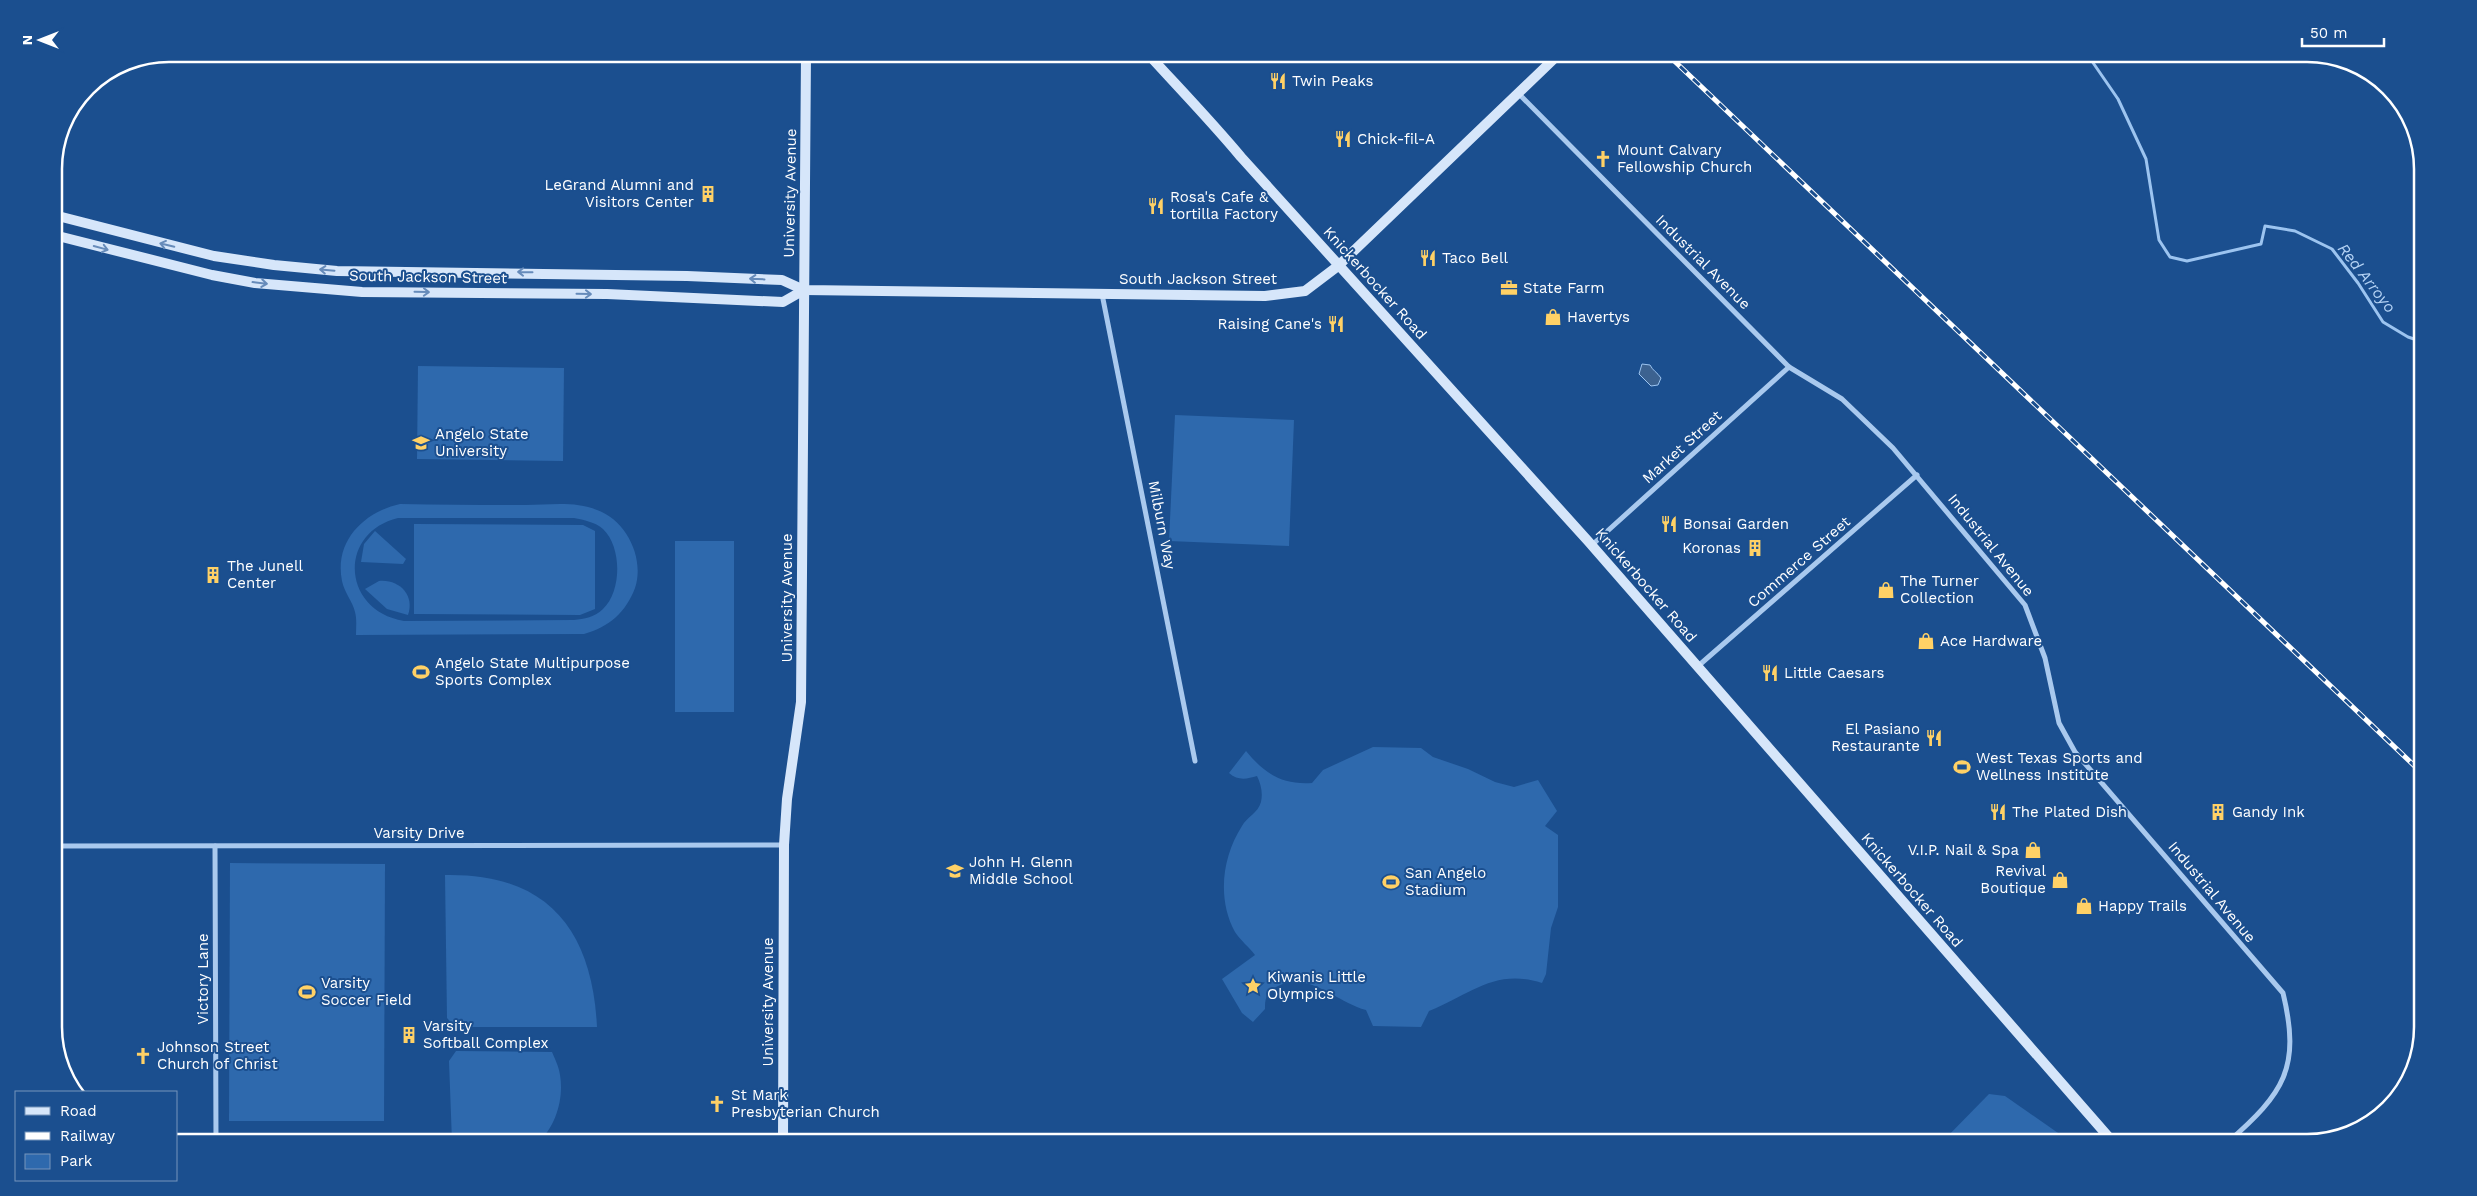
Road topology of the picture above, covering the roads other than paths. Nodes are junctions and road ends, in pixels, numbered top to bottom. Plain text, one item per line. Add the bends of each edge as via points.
1 (1550, 62) edge
2 (806, 63) edge
3 (1156, 63) edge
4 (1518, 93) junction
5 (63, 217) edge
6 (63, 237) edge
7 (1338, 266) junction
8 (804, 290) junction
9 (1102, 294) junction
10 (1789, 367) junction
11 (1917, 475) junction
12 (1592, 545) junction
13 (1697, 667) junction
14 (1195, 762) dead end
15 (784, 845) junction
16 (63, 846) edge
17 (215, 846) junction
18 (216, 1134) edge
19 (783, 1134) edge
20 (2106, 1134) edge
21 (2237, 1134) edge

1 - 4 street, South Jackson Street
2 - 8 street, University Avenue
3 - 7 street, Knickerbocker Road
4 - 7 street, South Jackson Street
4 - 10 street, Industrial Avenue
8 -> 5 street, South Jackson Street via 782,280 697,276 337,271 274,266 214,256
6 -> 8 street, South Jackson Street via 212,275 362,292 676,296 783,302
7 - 9 street, South Jackson Street via 1305,291 1266,296
7 - 12 street, Knickerbocker Road
8 - 9 street, South Jackson Street
8 - 15 street, University Avenue via 801,702
9 - 14 street, Milburn Way
10 - 11 street, Industrial Avenue via 1842,399
10 - 12 street, Market Street
11 - 13 street, Commerce Street
11 - 21 street, Industrial Avenue via 2025,605 2045,658 2058,723 2075,752 2282,993 2290,1024 2288,1069 2273,1098
12 - 13 street, Knickerbocker Road
13 - 20 street, Knickerbocker Road
15 - 17 street, Varsity Drive
15 - 19 street, University Avenue
16 - 17 street, Varsity Drive
17 - 18 street, Victory Lane

